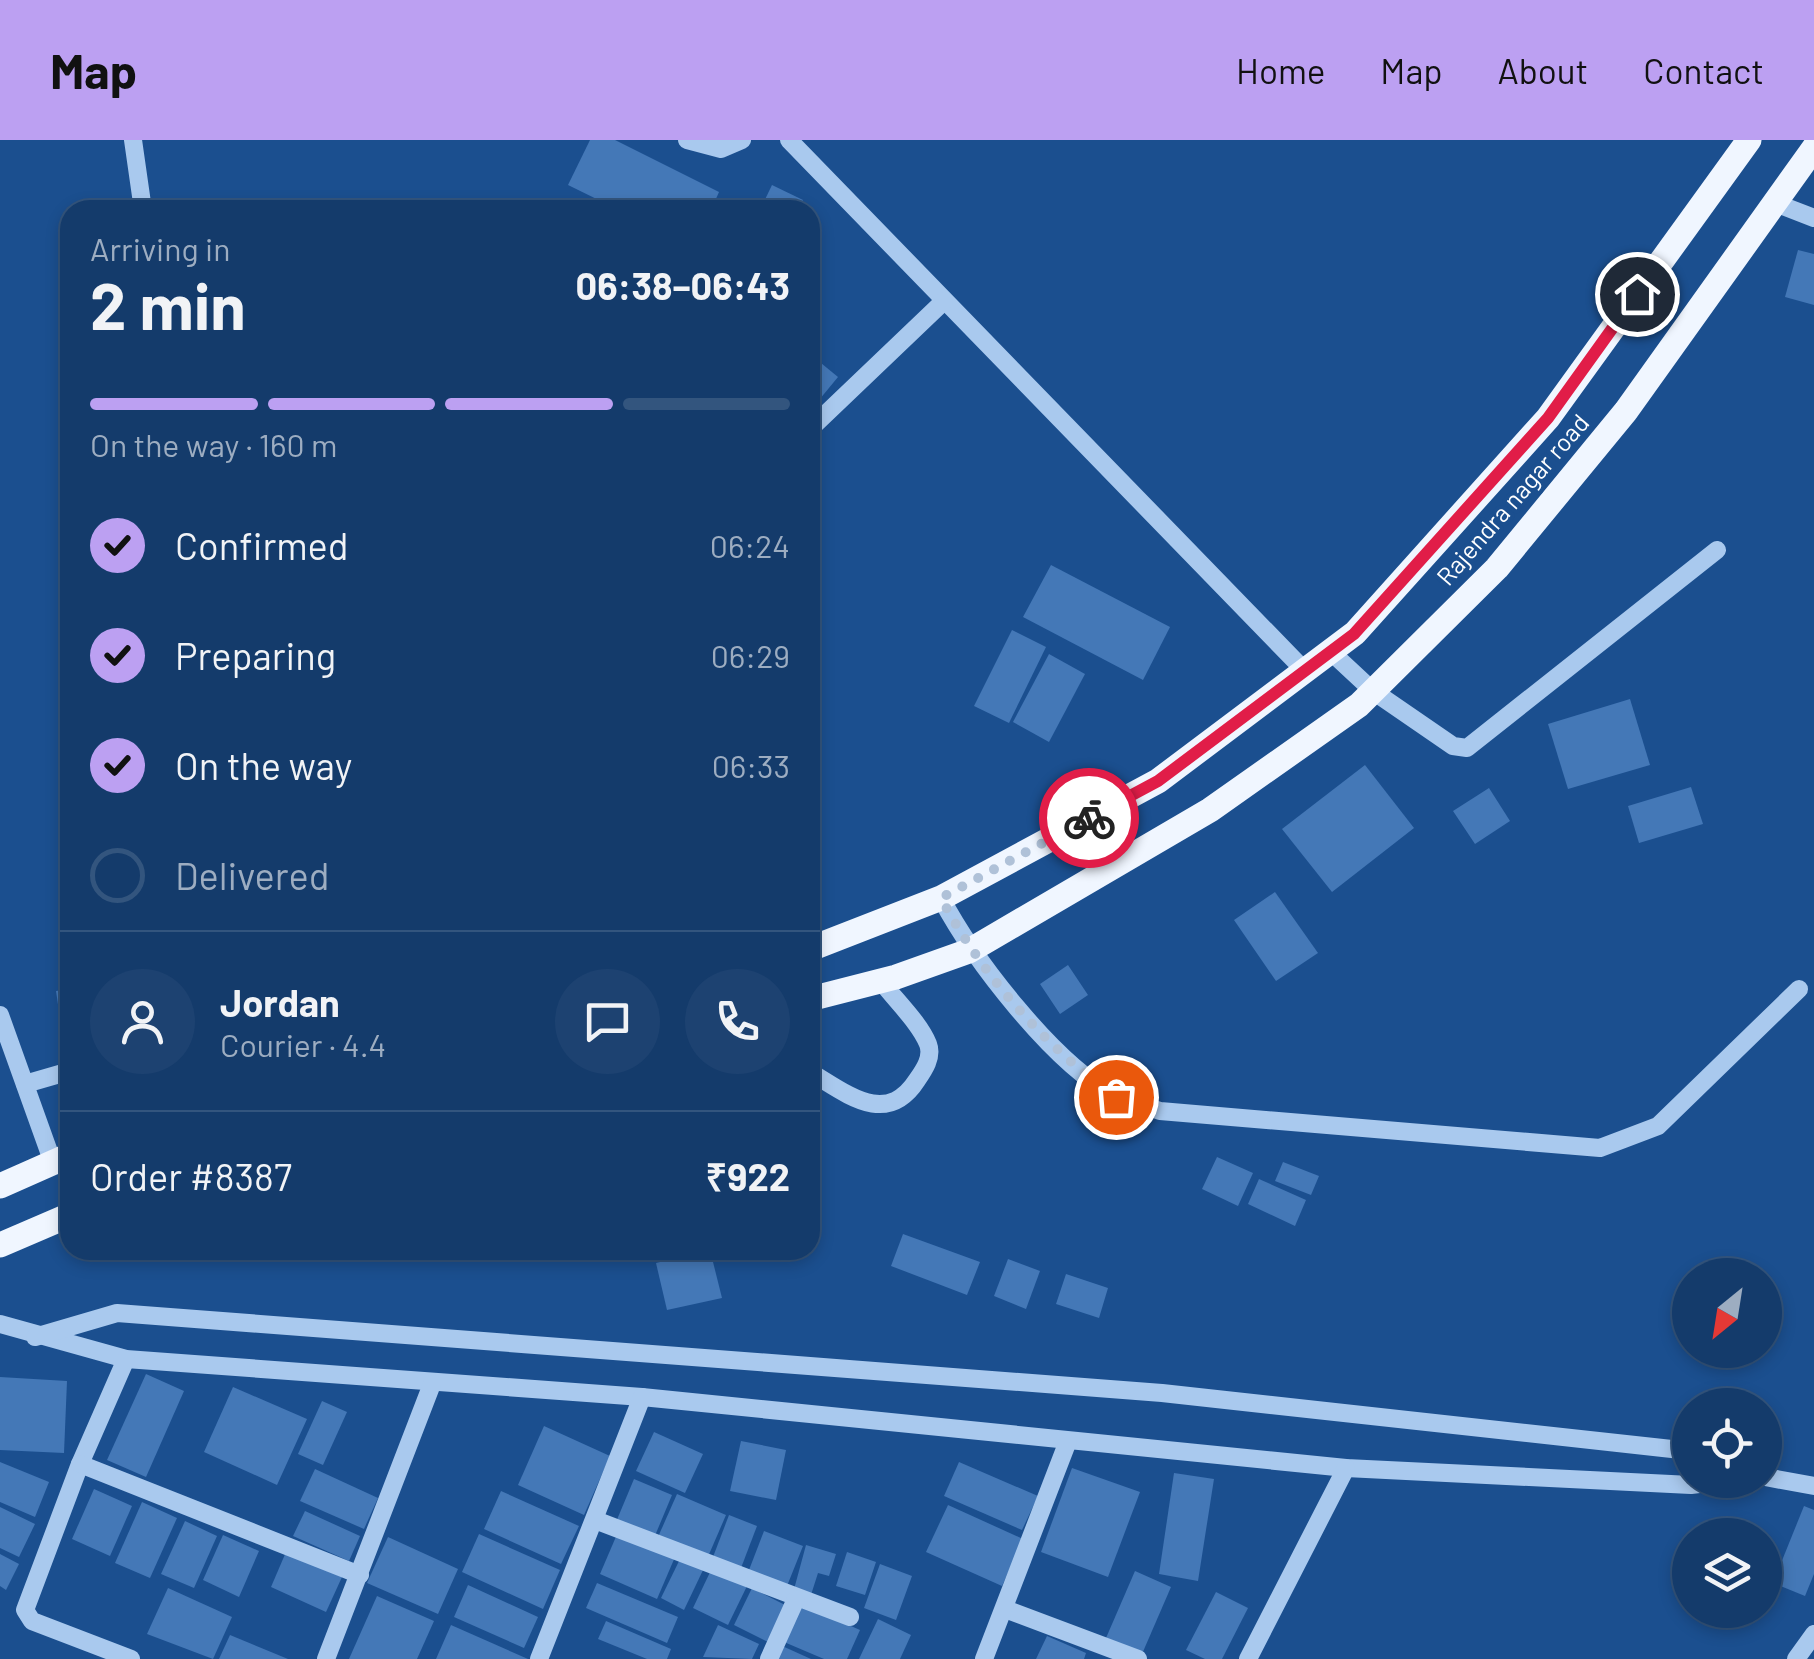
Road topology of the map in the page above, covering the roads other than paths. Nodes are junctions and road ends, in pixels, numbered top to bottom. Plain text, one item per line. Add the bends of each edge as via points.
1 (133, 140) edge
2 (687, 140) edge
3 (742, 140) edge
4 (789, 140) edge
5 (1748, 140) edge
6 (1814, 148) edge
7 (142, 200) edge
8 (1775, 204) junction
9 (1814, 218) edge
10 (944, 302) junction
11 (820, 420) edge
12 (1717, 550) dead end
13 (1330, 652) junction
14 (1305, 671) junction
15 (1373, 692) junction
16 (941, 898) junction
17 (820, 945) edge
18 (969, 951) junction
19 (881, 981) junction
20 (1799, 989) dead end
21 (820, 996) edge
22 (0, 1015) edge
23 (60, 1074) edge
24 (820, 1077) edge
25 (25, 1084) junction
26 (60, 1155) edge
27 (60, 1160) edge
28 (0, 1186) edge
29 (60, 1218) edge
30 (0, 1245) edge
31 (0, 1324) edge
32 (35, 1337) junction
33 (126, 1359) junction
34 (432, 1384) junction
35 (642, 1397) junction
36 (1068, 1440) junction
37 (1672, 1449) edge
38 (80, 1464) junction
39 (1346, 1468) junction
40 (1782, 1480) edge
41 (1672, 1484) edge
42 (1814, 1486) edge
43 (595, 1520) junction
44 (360, 1574) junction
45 (796, 1599) junction
46 (1005, 1609) junction
47 (850, 1617) dead end
48 (1813, 1631) edge
49 (131, 1659) edge
50 (326, 1659) edge
51 (539, 1659) edge
52 (769, 1659) edge
53 (984, 1659) edge
54 (1138, 1659) edge
55 (1248, 1659) edge
56 (1796, 1659) edge

1 - 7 street
2 - 3 street via 720,149
4 - 10 street
5 - 13 main road, Rajendra nagar road via 1548,418 1354,634
6 - 8 main road, Rajendra nagar road
8 - 9 street
8 - 15 main road, Rajendra nagar road via 1626,412 1509,554
10 - 11 street
10 - 14 street
12 - 15 street via 1467,748 1453,746
13 - 14 main road, Rajendra nagar road
13 - 15 street
14 - 16 main road, Rajendra nagar road via 1158,781
15 - 18 main road, Rajendra nagar road via 1210,810
16 - 17 main road, Rajendra nagar road
16 - 18 street
18 - 19 main road, Rajendra nagar road
18 - 20 street via 1076,1069 1116,1097 1145,1106 1600,1148 1658,1126
19 - 21 main road, Rajendra nagar road
19 - 24 street via 928,1044 915,1084 894,1102 873,1106
22 - 25 street
23 - 25 street
25 - 26 street
27 - 28 main road
29 - 30 main road
31 - 32 street
32 - 33 street
32 - 37 street via 117,1314 1162,1394
33 - 34 street
33 - 38 street
34 - 35 street
34 - 44 street
35 - 36 street
35 - 43 street
36 - 39 street
36 - 46 street
38 - 44 street
38 - 49 street via 25,1610 32,1620
39 - 41 street
39 - 55 street
40 - 42 street
43 - 45 street
43 - 51 street
44 - 50 street
45 - 47 street
45 - 52 street
46 - 53 street
46 - 54 street
48 - 56 street

